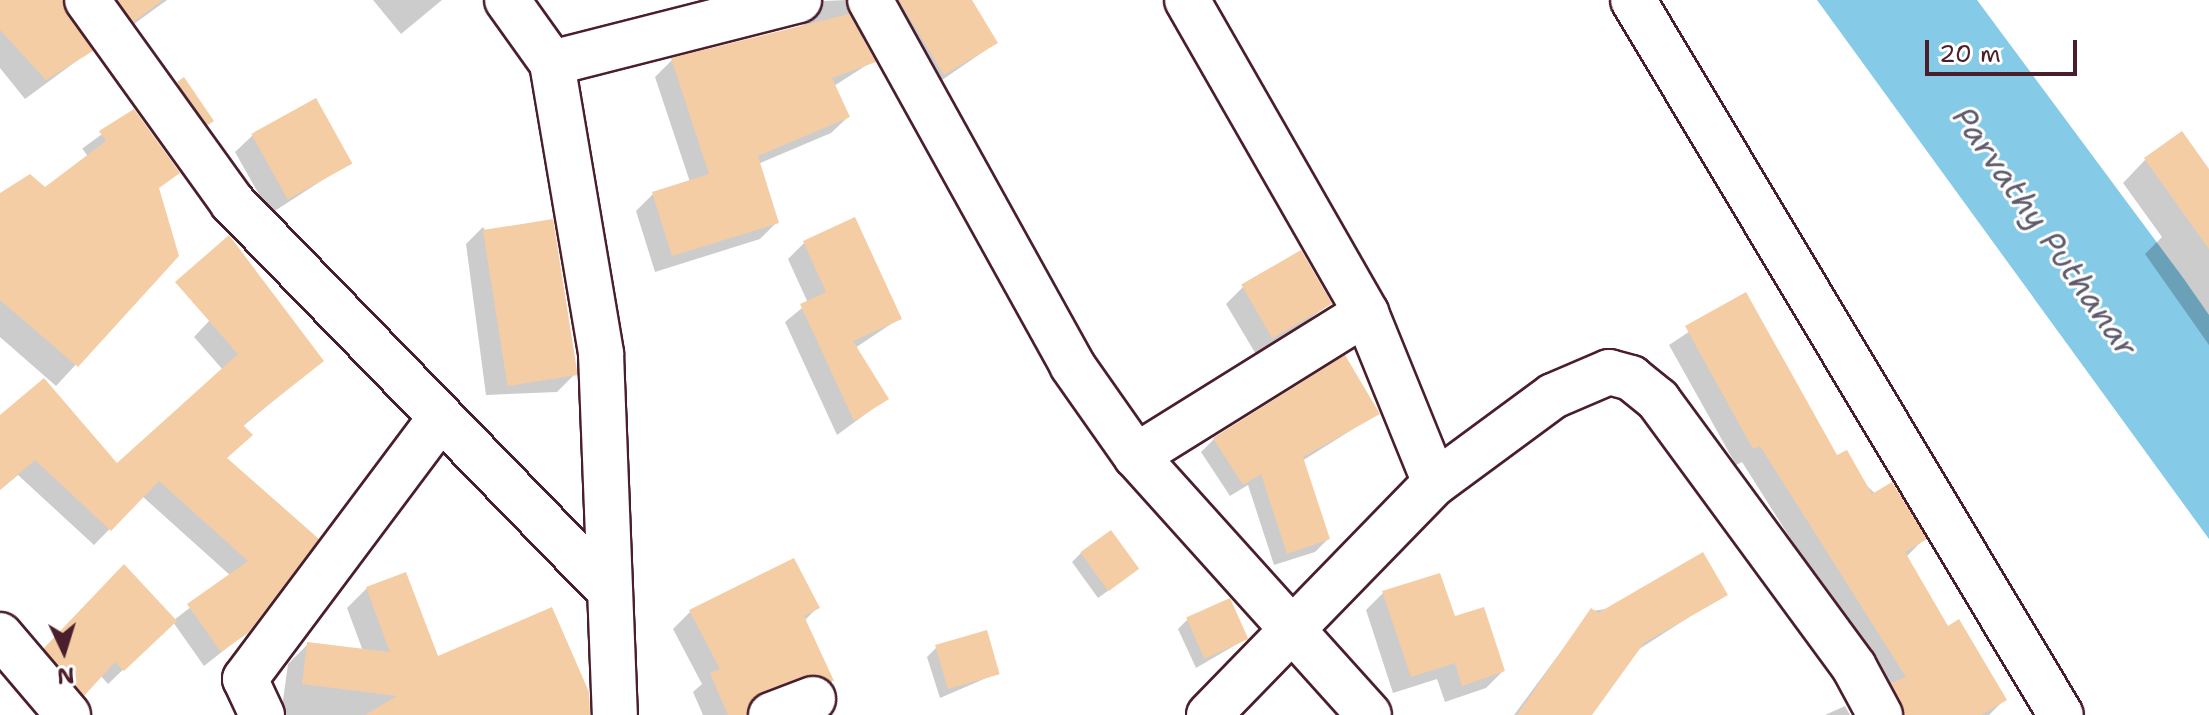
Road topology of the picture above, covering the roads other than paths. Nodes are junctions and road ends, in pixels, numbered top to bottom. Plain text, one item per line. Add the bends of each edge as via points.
1 (87, 0) edge
2 (799, 0) edge
3 (870, 0) edge
4 (1187, 0) edge
5 (1633, 0) edge
6 (509, 1) edge
7 (552, 63) junction
8 (1366, 313) junction
9 (441, 417) junction
10 (1136, 456) junction
11 (1435, 483) junction
12 (610, 591) junction
13 (1292, 629) junction
14 (0, 635) edge
15 (813, 699) dead end
16 (68, 715) edge
17 (262, 715) edge
18 (615, 715) edge
19 (771, 715) edge
20 (1209, 715) edge
21 (1369, 715) edge
22 (1880, 715) edge
23 (2061, 715) edge

1 - 9 street via 232,202
2 - 7 street
3 - 10 street via 1072,365
4 - 8 street
5 - 23 street
6 - 7 street
7 - 12 street via 601,354
8 - 10 street
8 - 11 street
9 - 12 street
9 - 17 street via 245,679
10 - 13 street
11 - 13 street
11 - 22 street via 1553,396 1609,372 1631,378 1677,425 1854,667
12 - 18 street
13 - 20 street
13 - 21 street
14 - 16 street
15 - 19 street

